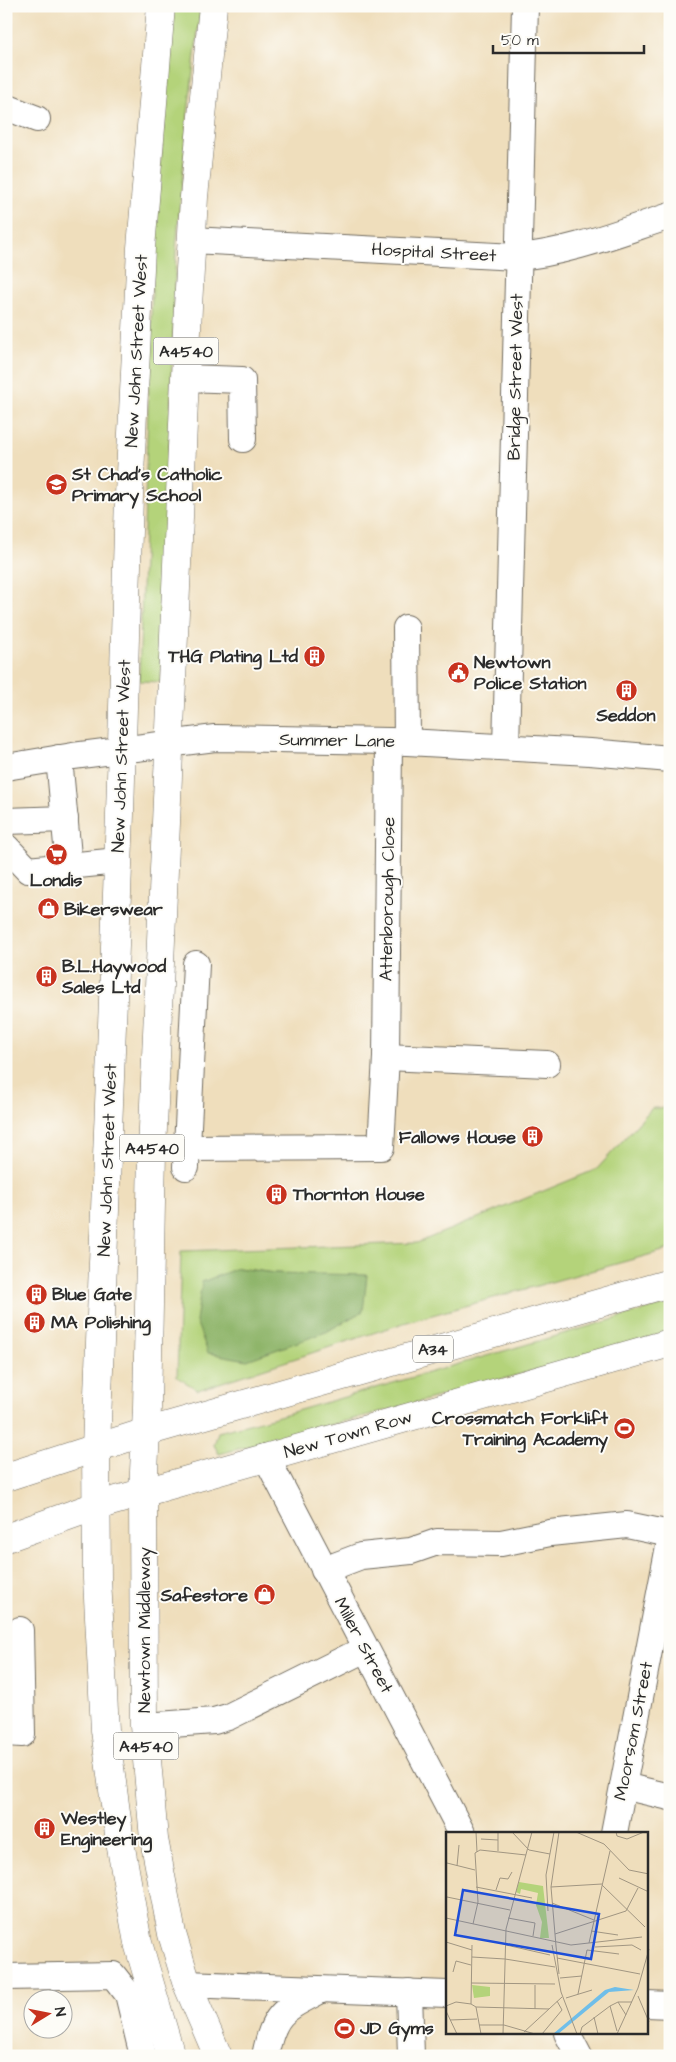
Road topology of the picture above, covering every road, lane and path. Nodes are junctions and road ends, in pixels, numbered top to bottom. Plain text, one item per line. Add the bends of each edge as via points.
1 (161, 6) edge
2 (213, 6) edge
3 (525, 6) edge
4 (6, 106) edge
5 (37, 119) dead end
6 (670, 216) edge
7 (192, 240) junction
8 (518, 257) junction
9 (185, 378) junction
10 (243, 439) dead end
11 (406, 628) dead end
12 (398, 742) junction
13 (169, 744) junction
14 (506, 747) junction
15 (121, 750) junction
16 (59, 758) junction
17 (670, 759) edge
18 (6, 768) edge
19 (65, 819) junction
20 (6, 821) edge
21 (6, 847) edge
22 (118, 862) junction
23 (69, 866) junction
24 (196, 964) dead end
25 (386, 1057) junction
26 (547, 1064) dead end
27 (670, 1283) edge
28 (670, 1343) edge
29 (146, 1432) junction
30 (96, 1448) junction
31 (266, 1457) junction
32 (6, 1477) edge
33 (143, 1493) junction
34 (96, 1506) junction
35 (670, 1534) edge
36 (6, 1538) edge
37 (670, 1541) edge
38 (324, 1570) junction
39 (20, 1630) dead end
40 (365, 1649) junction
41 (144, 1726) junction
42 (6, 1733) edge
43 (623, 1786) junction
44 (670, 1797) edge
45 (461, 1832) edge
46 (614, 1832) edge
47 (6, 1977) edge
48 (187, 1984) junction
49 (322, 1990) junction
50 (409, 1992) junction
51 (446, 1994) edge
52 (648, 2004) edge
53 (670, 2005) edge
54 (568, 2034) edge
55 (143, 2056) edge
56 (171, 2056) edge
57 (184, 2056) edge
58 (218, 2056) edge
59 (265, 2056) edge
60 (412, 2056) edge
61 (579, 2056) edge

1 - 15 main road, New John Street West / A4540 via 141,248
2 - 7 main road, A4540
3 - 8 street, Bridge Street West
4 - 5 street
6 - 8 street, Hospital Street via 579,245
7 - 8 street, Hospital Street
7 - 9 main road, A4540
8 - 14 street, Bridge Street West
9 - 10 street via 242,380
9 - 13 main road, A4540
11 - 12 street, Attenborough Close
12 - 13 street, Summer Lane via 215,738
12 - 14 street, Summer Lane
12 - 25 street, Attenborough Close
13 - 15 street, Summer Lane
13 - 29 main road, A4540 via 152,1151
14 - 17 street, Summer Lane
15 - 16 street, Summer Lane
15 - 22 main road, New John Street West / A4540
16 - 18 street, Summer Lane
16 - 19 street
19 - 20 street
19 - 23 street
21 - 23 street via 28,870
22 - 23 street
22 - 30 main road, New John Street West / A4540
24 - 25 street, Attenborough Close via 187,1157 381,1147
25 - 26 street
27 - 29 main road, A34
28 - 31 main road, New Town Row
29 - 30 main road, A34
29 - 33 main road, A4540
30 - 32 main road
30 - 34 main road, New John Street West / A4540
31 - 33 main road, New Town Row
31 - 38 street, Miller Street
33 - 34 main road, New Town Row
33 - 41 main road, Newtown Middleway / A4540
34 - 36 main road
34 - 56 main road, A4540 via 104,1730 138,1943
35 - 38 street via 628,1524 550,1533 502,1543 437,1542 411,1552 361,1556
37 - 43 street, Moorsom Street
38 - 40 street, Miller Street
39 - 42 street via 22,1734
40 - 41 street via 240,1712 214,1721
40 - 45 street, Miller Street
41 - 48 main road, Newtown Middleway / A4540 via 154,1839 172,1934
43 - 44 street
43 - 46 street, Moorsom Street
47 - 55 street via 113,1975 128,1994
48 - 49 street
48 - 57 main road via 177,2015
48 - 58 main road, Newtown Middleway / A4540
49 - 50 street
49 - 59 street via 287,2008 271,2030
50 - 51 street
50 - 60 street
52 - 53 street
54 - 61 street

